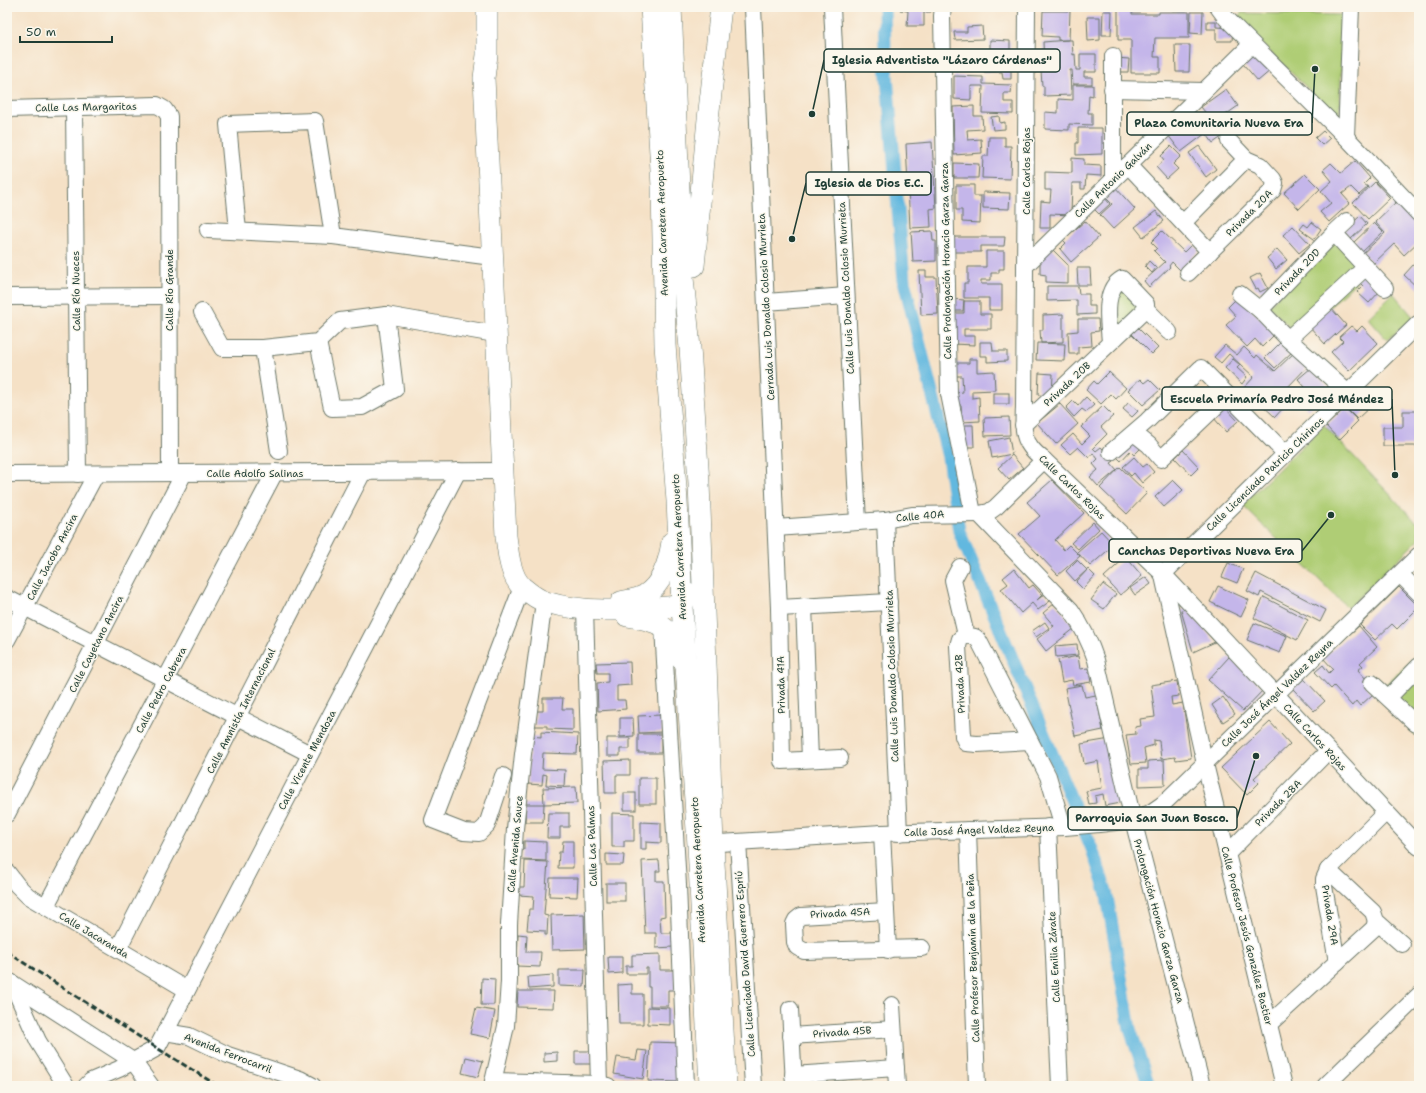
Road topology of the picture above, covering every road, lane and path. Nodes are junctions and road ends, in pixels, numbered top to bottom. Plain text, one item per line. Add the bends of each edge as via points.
1 (472, 7) edge
2 (487, 7) edge
3 (651, 7) edge
4 (671, 7) edge
5 (721, 7) edge
6 (753, 7) edge
7 (832, 7) edge
8 (943, 7) edge
9 (1027, 7) edge
10 (1218, 7) edge
11 (1351, 7) edge
12 (1252, 44) junction
13 (1113, 56) dead end
14 (484, 78) junction
15 (1112, 89) junction
16 (1204, 90) junction
17 (74, 108) junction
18 (7, 109) edge
19 (164, 109) joint
20 (1346, 136) junction
21 (1229, 141) dead end
22 (1246, 160) junction
23 (1128, 165) junction
24 (1113, 180) junction
25 (1419, 214) edge
26 (1347, 221) dead end
27 (1183, 223) junction
28 (208, 230) dead end
29 (238, 230) junction
30 (1334, 233) junction
31 (333, 236) junction
32 (1210, 252) junction
33 (492, 257) junction
34 (1025, 266) junction
35 (1366, 266) junction
36 (1188, 273) dead end
37 (1385, 288) dead end
38 (1240, 294) dead end
39 (169, 296) junction
40 (846, 296) junction
41 (7, 297) edge
42 (76, 298) junction
43 (766, 302) junction
44 (1146, 309) junction
45 (1260, 310) junction
46 (202, 312) dead end
47 (386, 315) junction
48 (1419, 323) edge
49 (1169, 332) dead end
50 (495, 334) junction
51 (1288, 339) junction
52 (318, 342) junction
53 (1110, 343) junction
54 (263, 348) junction
55 (690, 348) junction
56 (1348, 393) junction
57 (1228, 395) junction
58 (1023, 425) junction
59 (1134, 433) junction
60 (278, 451) dead end
61 (1111, 452) dead end
62 (1286, 454) junction
63 (1044, 460) junction
64 (458, 471) junction
65 (502, 471) junction
66 (274, 472) junction
67 (363, 472) junction
68 (177, 473) junction
69 (7, 474) edge
70 (78, 474) junction
71 (96, 474) junction
72 (677, 501) junction
73 (972, 514) junction
74 (700, 516) junction
75 (885, 520) junction
76 (858, 522) junction
77 (776, 528) junction
78 (1419, 555) edge
79 (960, 567) dead end
80 (1163, 574) junction
81 (1400, 574) junction
82 (522, 587) junction
83 (1419, 593) edge
84 (7, 598) edge
85 (544, 602) junction
86 (889, 602) junction
87 (682, 606) junction
88 (804, 606) junction
89 (25, 607) junction
90 (779, 608) junction
91 (589, 609) junction
92 (664, 627) junction
93 (966, 635) junction
94 (7, 640) edge
95 (96, 644) junction
96 (1419, 666) edge
97 (166, 680) junction
98 (1372, 683) dead end
99 (1275, 695) junction
100 (1389, 697) junction
101 (688, 700) junction
102 (238, 717) junction
103 (1419, 721) edge
104 (1030, 740) junction
105 (1328, 752) junction
106 (310, 754) junction
107 (840, 758) dead end
108 (810, 759) junction
109 (1205, 764) junction
110 (503, 776) dead end
111 (1386, 812) junction
112 (7, 814) edge
113 (1133, 820) junction
114 (1059, 827) junction
115 (968, 830) junction
116 (882, 833) junction
117 (899, 833) junction
118 (738, 842) junction
119 (705, 844) junction
120 (1419, 847) edge
121 (1227, 854) junction
122 (1328, 870) junction
123 (7, 872) edge
124 (46, 906) junction
125 (886, 911) junction
126 (1376, 921) junction
127 (1402, 944) dead end
128 (922, 948) dead end
129 (118, 949) junction
130 (888, 950) junction
131 (1337, 962) junction
132 (9, 982) edge
133 (187, 990) junction
134 (1419, 995) edge
135 (892, 1006) dead end
136 (790, 1009) dead end
137 (1269, 1024) junction
138 (893, 1029) junction
139 (165, 1032) junction
140 (791, 1036) junction
141 (133, 1061) junction
142 (896, 1068) junction
143 (794, 1081) edge
144 (1335, 1083) edge
145 (492, 1084) edge
146 (603, 1085) edge
147 (66, 1086) edge
148 (86, 1086) edge
149 (151, 1086) edge
150 (313, 1086) edge
151 (686, 1086) edge
152 (710, 1086) edge
153 (726, 1086) edge
154 (753, 1086) edge
155 (897, 1086) edge
156 (977, 1086) edge
157 (1060, 1086) edge
158 (1202, 1086) edge
159 (1284, 1086) edge

1 - 14 main road
2 - 14 main road
3 - 72 main road, Avenida Carretera Aeropuerto via 662,186 665,345
4 - 55 main road, Avenida Carretera Aeropuerto via 684,278
5 - 55 main road via 695,249
6 - 43 street, Cerrada Luis Donaldo Colosio Murrieta
7 - 40 street, Calle Luis Donaldo Colosio Murrieta
8 - 73 street, Calle Prolongación Horacio Garza Garza via 949,394
9 - 34 street, Calle Carlos Rojas
10 - 12 street
11 - 20 street
12 - 16 street, Calle Antonio Galván
12 - 20 street
13 - 15 street
14 - 33 main road
15 - 16 street
15 - 24 street
16 - 23 street, Calle Antonio Galván
17 - 18 street, Calle Las Margaritas
17 - 19 street, Calle Las Margaritas via 157,105
17 - 42 street, Calle Río Nueces
19 - 39 street, Calle Río Grande via 169,116
20 - 25 street
21 - 22 street, Privada 20A
22 - 27 street
22 - 32 street, Privada 20A via 1260,165 1273,179 1274,190
23 - 24 street, Calle Antonio Galván
23 - 27 street
24 - 34 street, Calle Antonio Galván
26 - 30 street, Privada 20D
27 - 32 street
28 - 29 street
29 - 31 street
29 - 31 street via 228,124 315,121
30 - 35 street
30 - 45 street, Privada 20D
31 - 33 street
32 - 36 street, Privada 20A
33 - 50 main road
34 - 58 street, Calle Carlos Rojas
35 - 37 street
35 - 51 street
38 - 45 street
39 - 42 street
39 - 68 street, Calle Río Grande
40 - 43 street
40 - 76 street, Calle Luis Donaldo Colosio Murrieta
41 - 42 street
42 - 70 street, Calle Río Nueces
43 - 77 street, Cerrada Luis Donaldo Colosio Murrieta
44 - 49 street
44 - 53 street, Privada 20B
44 - 53 street via 1146,304 1122,279 1116,282 1111,288 1109,298
45 - 51 street
46 - 54 street via 222,348
47 - 50 street
47 - 52 street via 340,321
47 - 52 street via 395,389 362,407 332,408
48 - 56 street, Calle Licenciado Patricio Chirinos
50 - 65 main road
51 - 56 street
52 - 54 street
53 - 58 street, Privada 20B
54 - 60 street
55 - 74 main road, Avenida Carretera Aeropuerto
56 - 62 street, Calle Licenciado Patricio Chirinos
57 - 59 street via 1161,459
57 - 59 street via 1201,368
57 - 62 street
58 - 63 street, Calle Carlos Rojas via 1030,446
59 - 61 street
62 - 80 street, Calle Licenciado Patricio Chirinos
63 - 73 street, Calle 40A via 996,507 988,512
63 - 80 street, Calle Carlos Rojas
64 - 65 street, Calle Adolfo Salinas
64 - 67 street, Calle Adolfo Salinas
64 - 106 street, Calle Vicente Mendoza
65 - 82 main road via 509,557 515,577
66 - 67 street, Calle Adolfo Salinas
66 - 68 street, Calle Adolfo Salinas
66 - 97 street, Calle Pedro Cabrera
67 - 102 street, Calle Amnistía Internacional
68 - 71 street, Calle Adolfo Salinas
68 - 95 street, Calle Cayetano Ancira
69 - 70 street, Calle Adolfo Salinas
70 - 71 street, Calle Adolfo Salinas
71 - 89 street, Calle Jacobo Ancira
72 - 87 main road, Avenida Carretera Aeropuerto
72 - 91 main road via 668,564 660,582 646,595
73 - 75 street, Calle 40A via 912,515
73 - 113 street, Prolongación Horacio Garza Garza via 1071,610 1084,630 1096,660
74 - 87 main road via 688,593
74 - 119 main road, Avenida Carretera Aeropuerto
75 - 76 street, Calle 40A
75 - 86 street, Calle Luis Donaldo Colosio Murrieta
76 - 77 street, Calle 40A
77 - 90 street, Cerrada Luis Donaldo Colosio Murrieta
78 - 81 street, Calle José Ángel Valdez Reyna
79 - 93 street via 953,580
80 - 99 street, Calle Carlos Rojas
80 - 109 street, Calle Profesor Jesús González Bastier
81 - 83 street
81 - 99 street, Calle José Ángel Valdez Reyna
82 - 85 main road
82 - 110 street via 433,820 464,832 479,833 487,825
84 - 89 street
85 - 91 main road
85 - 145 street, Calle Avenida Sauce via 515,829 506,1026
86 - 88 street
86 - 117 street, Calle Luis Donaldo Colosio Murrieta
87 - 91 main road
87 - 101 main road, Avenida Carretera Aeropuerto
88 - 90 street
88 - 108 street
89 - 94 street, Calle Jacobo Ancira
89 - 95 street
90 - 108 street, Privada 41A via 782,761
91 - 92 main road via 651,621
91 - 146 street, Calle Las Palmas
92 - 101 main road via 677,645
92 - 151 street
93 - 104 street, Calle Emilia Zárate via 979,641
93 - 104 street, Privada 42B via 960,639 958,646 963,736 966,743
95 - 97 street
95 - 112 street, Calle Cayetano Ancira
96 - 100 street
97 - 102 street
97 - 124 street, Calle Pedro Cabrera
98 - 100 street
99 - 105 street, Calle Carlos Rojas
99 - 109 street, Calle José Ángel Valdez Reyna
100 - 103 street via 1416,724
101 - 119 main road, Avenida Carretera Aeropuerto
102 - 106 street
102 - 129 street, Calle Amnistía Internacional
104 - 114 street, Calle Emilia Zárate via 1048,776
105 - 111 street, Calle Carlos Rojas
105 - 121 street, Privada 28A
106 - 133 street, Calle Vicente Mendoza
107 - 108 street, Privada 41A
109 - 113 street, Calle José Ángel Valdez Reyna via 1163,804
109 - 121 street, Calle Profesor Jesús González Bastier
111 - 120 street, Calle Carlos Rojas
111 - 122 street, Privada 29A
113 - 114 street, Calle José Ángel Valdez Reyna
113 - 158 street, Prolongación Horacio Garza Garza
114 - 115 street, Calle José Ángel Valdez Reyna
114 - 157 street, Calle Emilia Zárate
115 - 117 street, Calle José Ángel Valdez Reyna
115 - 156 street, Calle Profesor Benjamín de la Peña
116 - 117 street, Calle José Ángel Valdez Reyna
116 - 118 street, Calle José Ángel Valdez Reyna
116 - 125 street
118 - 119 street, Calle José Ángel Valdez Reyna
118 - 154 street, Calle Licenciado David Guerrero Espriú
119 - 152 main road, Avenida Carretera Aeropuerto
119 - 153 main road, Avenida Carretera Aeropuerto
121 - 137 street, Calle Profesor Jesús González Bastier
122 - 126 street, Privada 29A via 1373,912
122 - 131 street, Privada 29A via 1324,886
123 - 124 street, Calle Jacaranda via 28,896
124 - 129 street, Calle Jacaranda
125 - 130 street
125 - 130 street, Privada 45A via 801,916 794,924 797,948 804,951
126 - 127 street, Privada 29A
126 - 131 street, Privada 29A via 1374,928
128 - 130 street, Privada 45A
129 - 133 street, Calle Jacaranda
131 - 137 street, Privada 29A
132 - 141 street
132 - 147 street via 38,1041
133 - 139 street, Calle Vicente Mendoza
134 - 144 street
135 - 138 street
136 - 140 street
137 - 159 street, Calle Profesor Jesús González Bastier
138 - 140 street, Privada 45B
138 - 142 street
139 - 141 street, Calle Vicente Mendoza via 157,1048
139 - 150 street, Avenida Ferrocarril via 189,1036 228,1054
140 - 143 street
141 - 148 street via 90,1081
141 - 149 street
142 - 143 street
142 - 155 street
145 - 146 street

